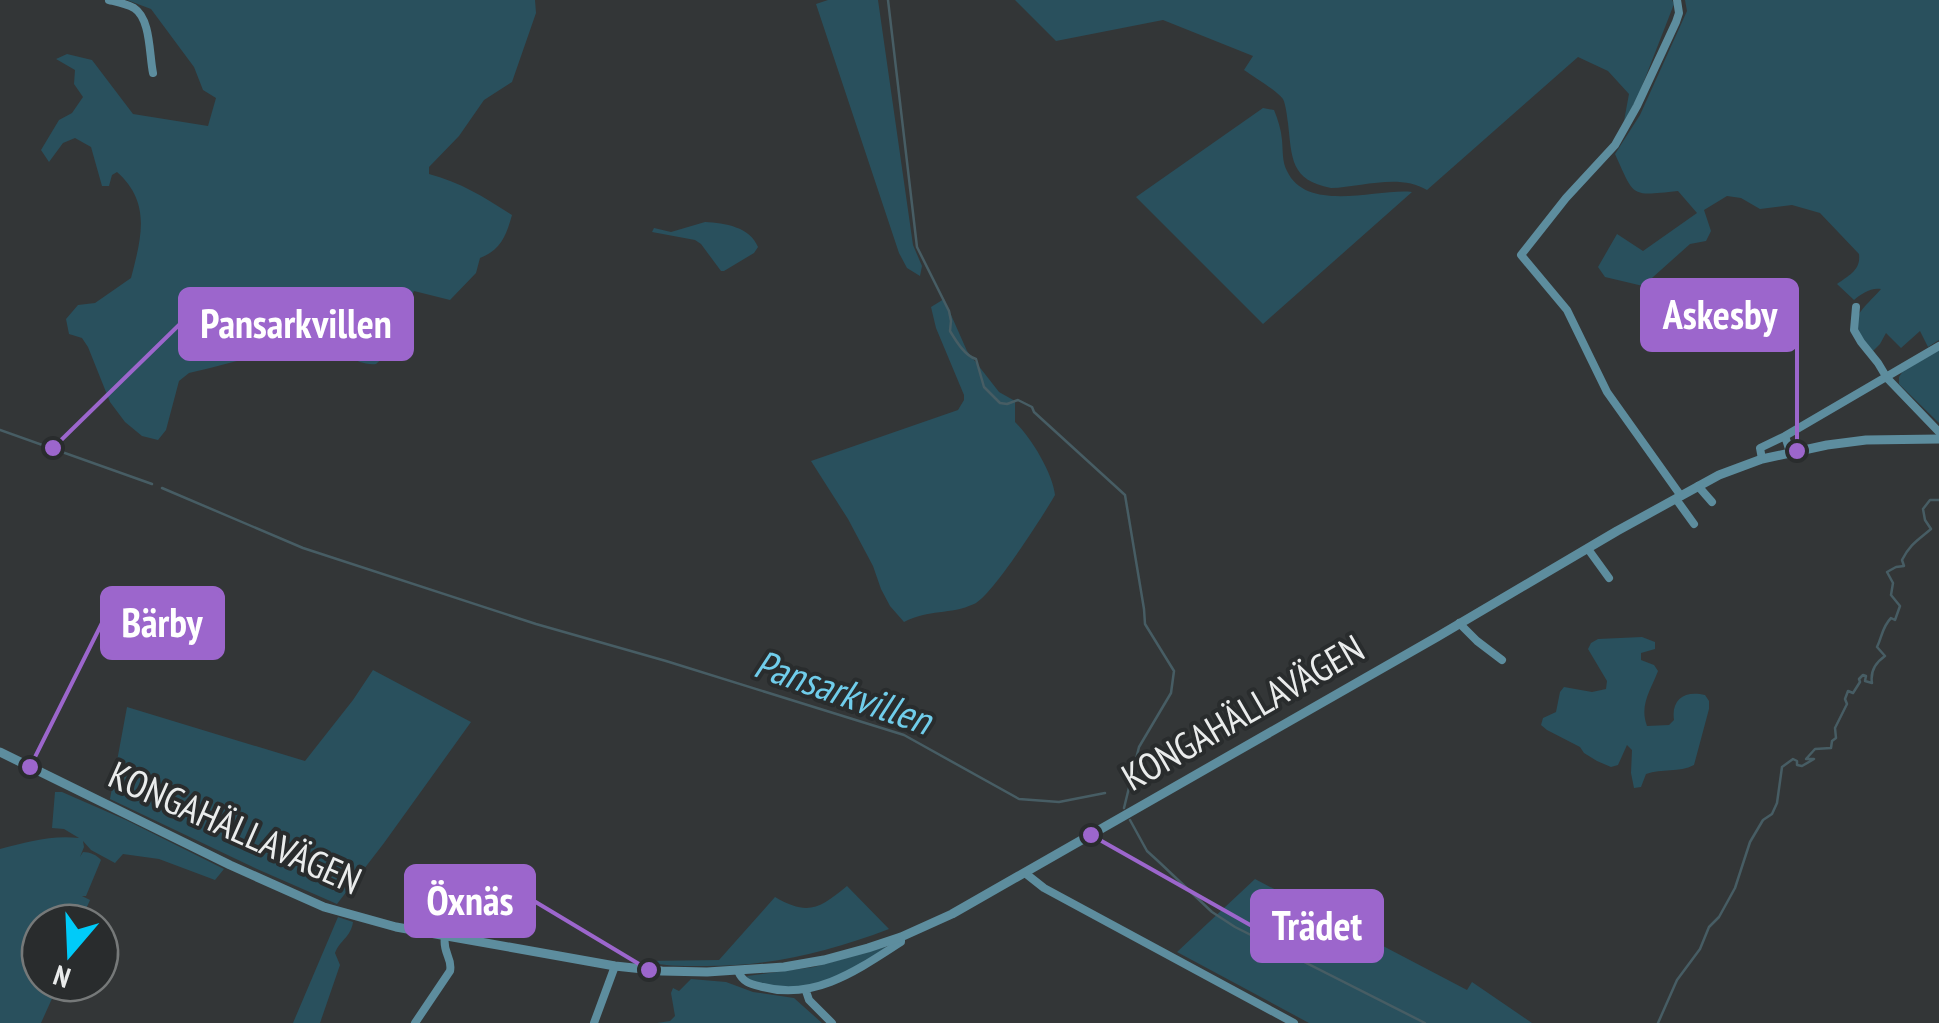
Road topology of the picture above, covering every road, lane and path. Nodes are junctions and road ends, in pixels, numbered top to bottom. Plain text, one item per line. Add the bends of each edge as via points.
1 (109, 0) edge
2 (1677, 0) edge
3 (153, 73) dead end
4 (1856, 307) dead end
5 (1939, 346) edge
6 (1887, 378) junction
7 (1784, 436) junction
8 (1939, 436) edge
9 (1790, 452) junction
10 (1762, 460) junction
11 (1698, 486) junction
12 (1678, 497) junction
13 (1712, 502) dead end
14 (1694, 524) dead end
15 (1588, 549) junction
16 (1609, 578) dead end
17 (1459, 623) junction
18 (1502, 660) dead end
19 (0, 752) edge
20 (1025, 873) junction
21 (445, 937) junction
22 (901, 937) junction
23 (615, 966) junction
24 (738, 972) junction
25 (806, 991) junction
26 (415, 1023) edge
27 (594, 1023) edge
28 (832, 1023) edge
29 (1294, 1023) edge

1 - 3 street via 142,15
2 - 12 street via 1676,22 1615,145 1522,255 1567,310 1607,392
4 - 6 street via 1854,330
5 - 6 street
6 - 7 street
6 - 8 street
7 - 9 street
7 - 10 street via 1760,448
8 - 9 street, KONGAHÄLLAVÄGEN
9 - 10 street, KONGAHÄLLAVÄGEN
10 - 11 street, KONGAHÄLLAVÄGEN
11 - 12 street, KONGAHÄLLAVÄGEN
11 - 13 street
12 - 14 street
12 - 15 street, KONGAHÄLLAVÄGEN
15 - 16 street
15 - 17 street, KONGAHÄLLAVÄGEN
17 - 18 street
17 - 20 street, KONGAHÄLLAVÄGEN
19 - 21 street, KONGAHÄLLAVÄGEN via 293,894 370,921
20 - 22 street, KONGAHÄLLAVÄGEN
20 - 29 street
21 - 23 street, KONGAHÄLLAVÄGEN
21 - 26 street via 450,972
22 - 24 street, KONGAHÄLLAVÄGEN via 813,962
22 - 25 street via 858,969
23 - 24 street, KONGAHÄLLAVÄGEN
23 - 27 street
24 - 25 street via 768,989
25 - 28 street

